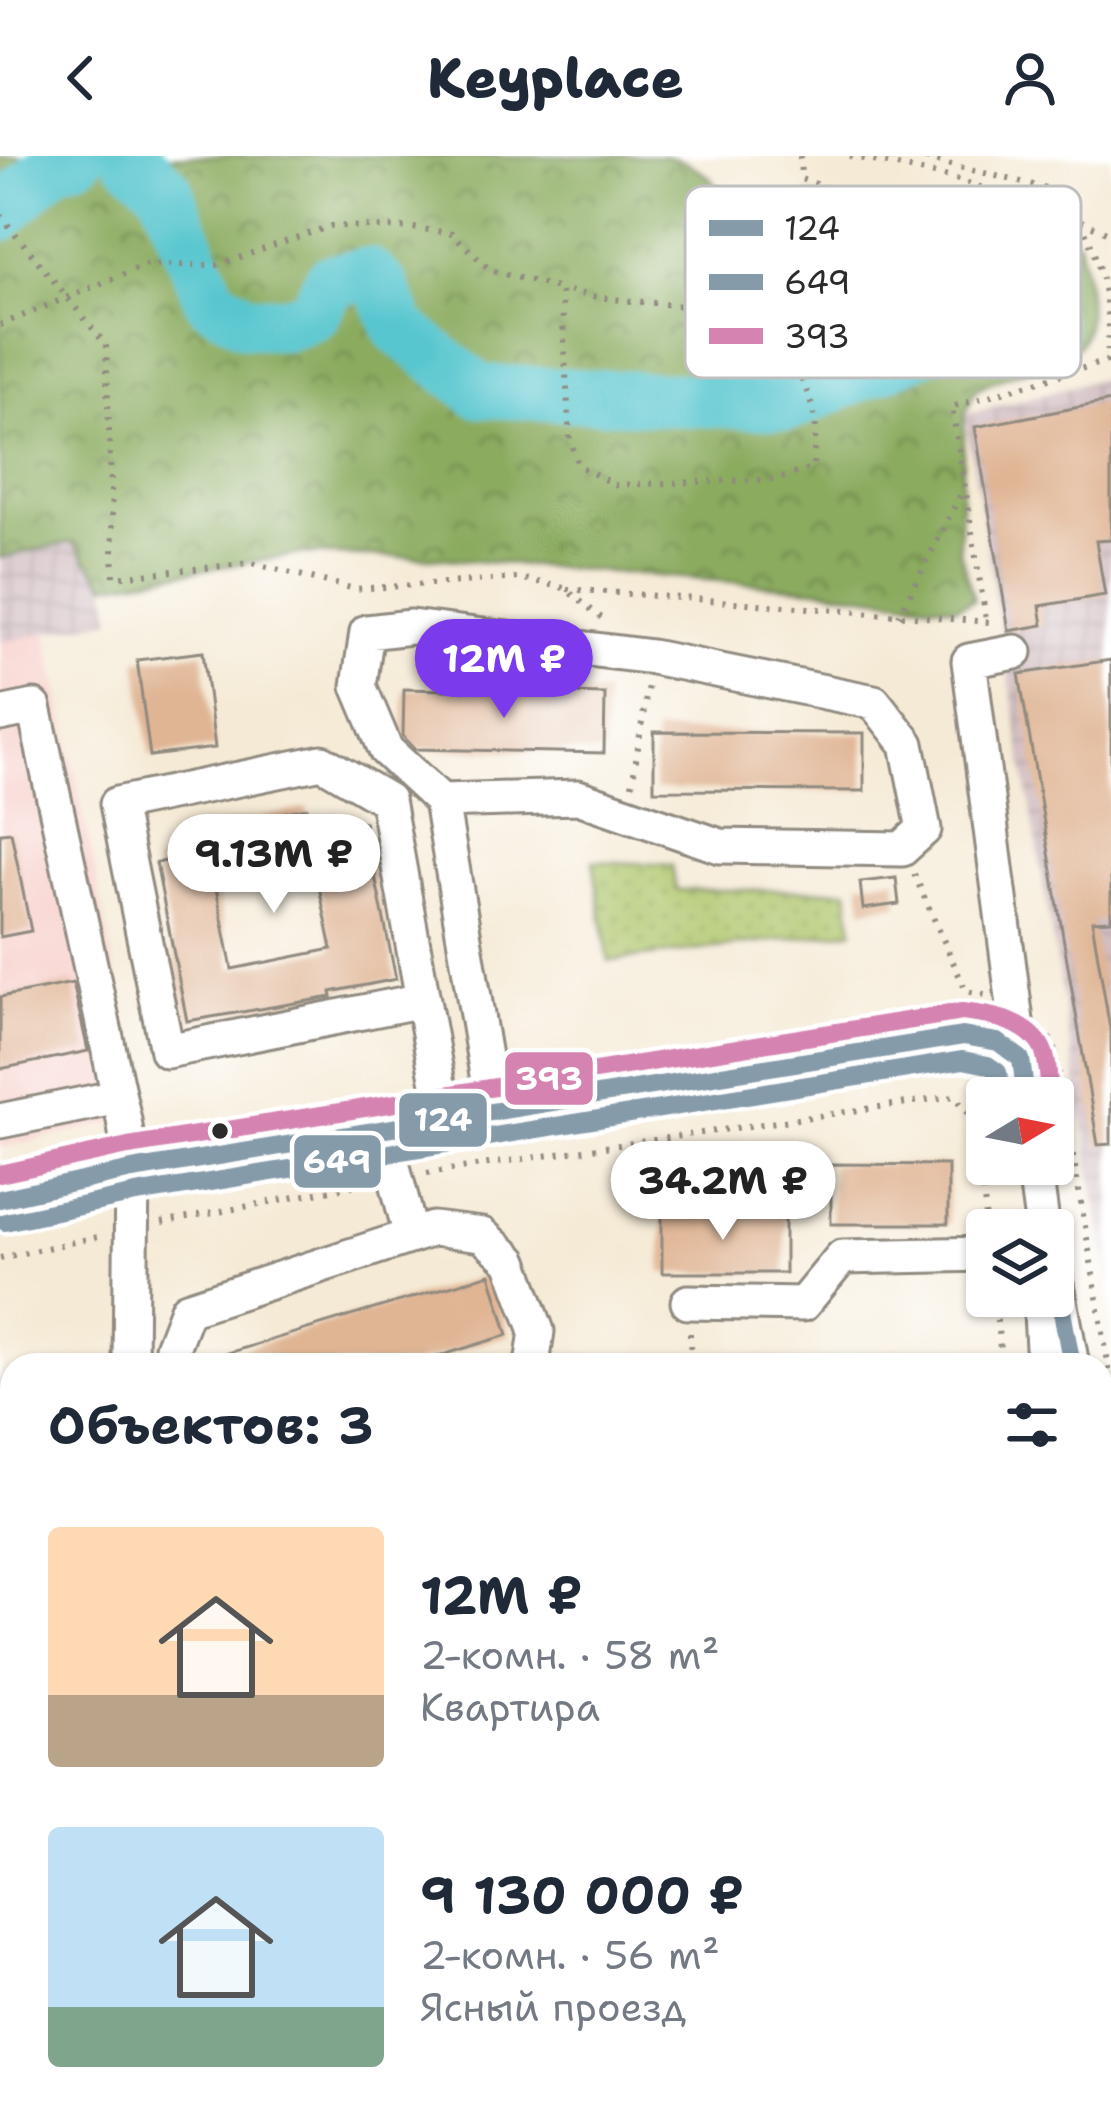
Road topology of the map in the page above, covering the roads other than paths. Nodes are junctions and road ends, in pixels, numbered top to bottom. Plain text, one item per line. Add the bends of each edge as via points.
1 (1015, 652) dead end
2 (0, 714) edge
3 (441, 801) junction
4 (423, 1000) junction
5 (1021, 1059) junction
6 (1023, 1077) edge
7 (118, 1096) junction
8 (493, 1110) junction
9 (444, 1118) junction
10 (0, 1121) edge
11 (383, 1128) junction
12 (132, 1169) junction
13 (0, 1199) edge
14 (411, 1236) junction
15 (966, 1254) edge
16 (688, 1302) dead end
17 (1041, 1317) edge
18 (1063, 1317) edge
19 (130, 1353) edge
20 (172, 1353) edge
21 (534, 1353) edge
22 (1043, 1353) edge
23 (1070, 1353) edge

1 - 5 street via 969,661
2 - 7 street via 34,707
3 - 3 street via 578,797 720,846 902,849 924,829 907,744 874,702 652,657 411,627 368,632 358,686 386,750
3 - 8 street
4 - 4 street via 387,800 322,762 117,804 167,1051
4 - 9 street
5 - 6 street
5 - 8 street via 998,1042 963,1036
7 - 10 street
7 - 12 street
8 - 9 street
9 - 11 street
11 - 12 street
11 - 14 street
12 - 13 street
12 - 19 street
14 - 20 street via 187,1309
14 - 21 street via 433,1229 482,1235 511,1261 537,1331
15 - 16 street via 842,1257 803,1304
17 - 22 street
18 - 23 street

